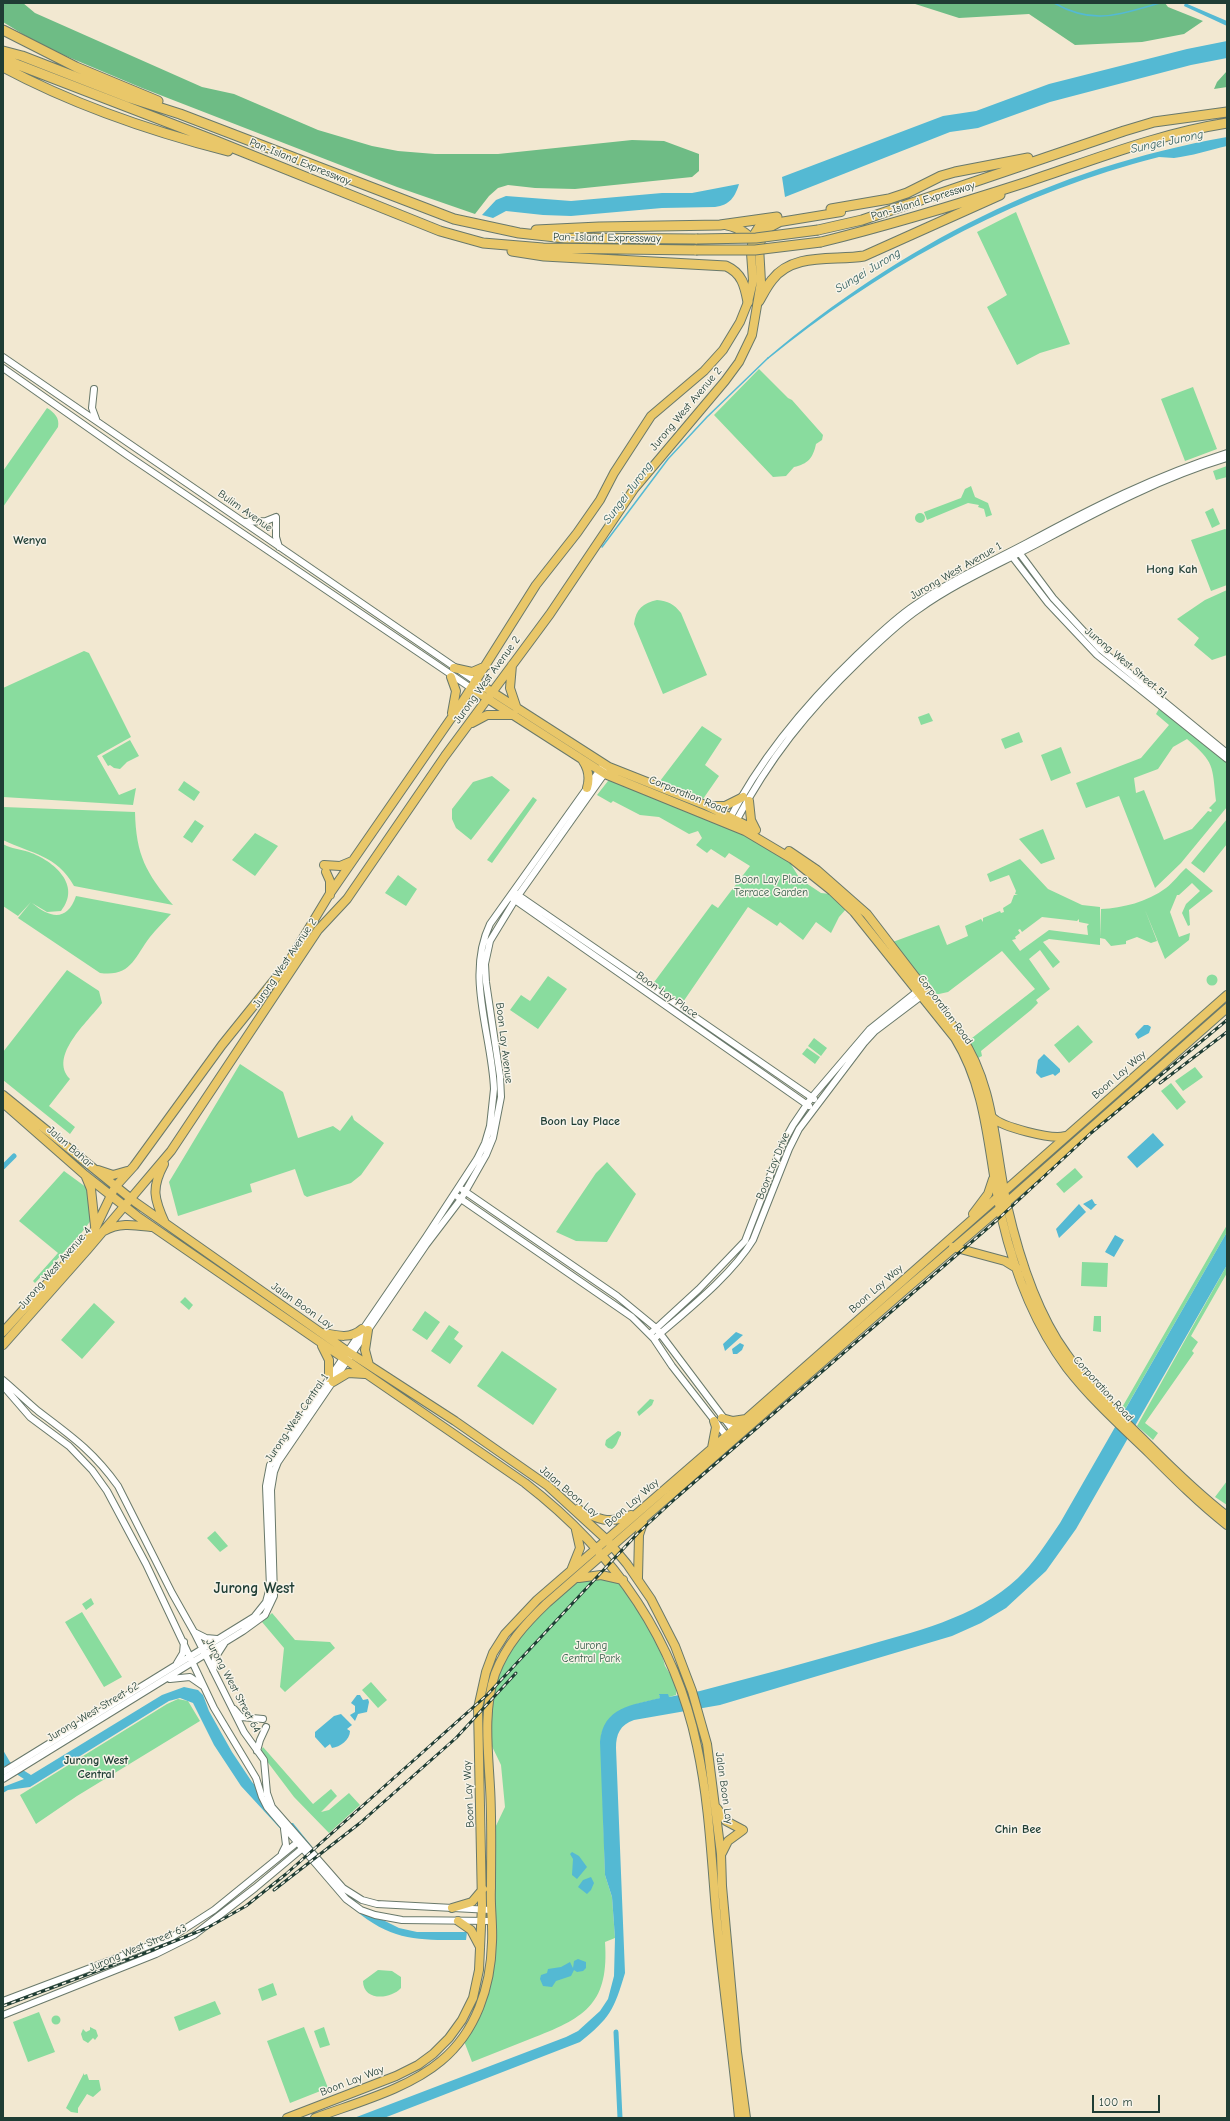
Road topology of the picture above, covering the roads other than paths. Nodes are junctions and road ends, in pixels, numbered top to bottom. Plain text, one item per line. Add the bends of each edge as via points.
1 (3, 30) edge
2 (3, 51) edge
3 (3, 59) edge
4 (3, 67) edge
5 (1227, 112) edge
6 (180, 114) junction
7 (1227, 123) edge
8 (249, 155) junction
9 (1051, 155) junction
10 (1026, 182) junction
11 (855, 205) junction
12 (831, 209) joint
13 (777, 217) junction
14 (720, 224) junction
15 (519, 234) junction
16 (752, 239) junction
17 (483, 243) junction
18 (759, 246) junction
19 (759, 301) junction
20 (748, 302) junction
21 (3, 357) edge
22 (3, 368) edge
23 (94, 389) dead end
24 (96, 420) junction
25 (1227, 453) edge
26 (1227, 458) edge
27 (244, 522) junction
28 (279, 547) junction
29 (1018, 551) junction
30 (1011, 554) junction
31 (513, 664) junction
32 (486, 666) junction
33 (454, 668) junction
34 (451, 677) junction
35 (473, 685) junction
36 (489, 695) junction
37 (516, 712) junction
38 (450, 719) junction
39 (466, 728) junction
40 (1227, 753) edge
41 (1227, 759) edge
42 (583, 760) junction
43 (604, 769) junction
44 (586, 788) junction
45 (746, 799) junction
46 (705, 805) junction
47 (732, 822) junction
48 (756, 830) junction
49 (353, 861) junction
50 (329, 895) junction
51 (514, 896) junction
52 (922, 991) junction
53 (1227, 994) edge
54 (1227, 1008) edge
55 (688, 1013) junction
56 (683, 1018) junction
57 (960, 1040) junction
58 (788, 1082) junction
59 (785, 1088) junction
60 (3, 1095) edge
61 (812, 1097) junction
62 (818, 1102) junction
63 (3, 1103) edge
64 (807, 1104) junction
65 (814, 1108) junction
66 (992, 1117) junction
67 (1066, 1136) junction
68 (171, 1151) junction
69 (83, 1161) junction
70 (134, 1166) junction
71 (772, 1172) junction
72 (780, 1174) junction
73 (85, 1175) junction
74 (994, 1176) junction
75 (115, 1187) junction
76 (458, 1187) junction
77 (1004, 1191) junction
78 (465, 1192) junction
79 (1019, 1192) junction
80 (454, 1194) junction
81 (110, 1195) junction
82 (998, 1197) junction
83 (130, 1199) junction
84 (461, 1199) junction
85 (762, 1199) junction
86 (770, 1200) junction
87 (124, 1206) junction
88 (1003, 1206) junction
89 (1011, 1220) junction
90 (969, 1221) junction
91 (165, 1223) junction
92 (95, 1226) junction
93 (156, 1228) junction
94 (100, 1234) junction
95 (953, 1247) junction
96 (1018, 1270) junction
97 (678, 1308) junction
98 (683, 1313) junction
99 (656, 1328) junction
100 (365, 1329) junction
101 (320, 1331) junction
102 (3, 1332) edge
103 (660, 1334) junction
104 (652, 1336) junction
105 (320, 1344) junction
106 (3, 1345) edge
107 (350, 1352) junction
108 (345, 1360) junction
109 (369, 1365) junction
110 (366, 1374) junction
111 (3, 1380) edge
112 (331, 1380) junction
113 (3, 1386) edge
114 (1116, 1418) junction
115 (746, 1419) junction
116 (718, 1420) junction
117 (732, 1437) junction
118 (712, 1448) junction
119 (1191, 1489) junction
120 (569, 1505) junction
121 (639, 1511) junction
122 (1227, 1516) edge
123 (644, 1520) junction
124 (1227, 1525) edge
125 (576, 1527) junction
126 (607, 1540) junction
127 (613, 1546) junction
128 (597, 1548) junction
129 (604, 1555) junction
130 (570, 1572) junction
131 (638, 1578) junction
132 (576, 1579) junction
133 (623, 1580) junction
134 (194, 1632) junction
135 (222, 1640) junction
136 (184, 1642) junction
137 (201, 1648) junction
138 (190, 1655) junction
139 (205, 1656) junction
140 (193, 1662) junction
141 (174, 1666) junction
142 (213, 1670) junction
143 (164, 1680) junction
144 (206, 1688) junction
145 (230, 1705) junction
146 (263, 1719) dead end
147 (266, 1727) dead end
148 (257, 1751) junction
149 (3, 1772) edge
150 (3, 1779) edge
151 (715, 1802) junction
152 (705, 1807) junction
153 (284, 1828) junction
154 (299, 1841) junction
155 (304, 1847) junction
156 (722, 1854) junction
157 (278, 1859) junction
158 (483, 1889) junction
159 (452, 1908) junction
160 (482, 1910) junction
161 (491, 1910) junction
162 (458, 1921) junction
163 (481, 1922) junction
164 (491, 1922) junction
165 (480, 1947) junction
166 (3, 2001) edge
167 (3, 2015) edge
168 (287, 2118) edge
169 (315, 2118) edge
170 (739, 2118) edge
171 (746, 2118) edge

1 - 6 highway via 48,54 155,100
2 - 6 highway, Pan-Island Expressway
3 - 8 highway, Pan-Island Expressway
4 - 8 highway via 81,104 205,145
5 - 9 highway, Pan-Island Expressway via 1154,122
6 - 15 highway, Pan-Island Expressway via 445,216
7 - 10 highway, Pan-Island Expressway via 1173,133
8 - 17 highway, Pan-Island Expressway via 440,231
9 - 11 highway via 955,172 889,199
9 - 15 highway, Pan-Island Expressway, bridge via 862,220 818,230 756,238 697,239 565,238
10 - 17 highway, Pan-Island Expressway, bridge via 866,231 821,242 755,250 543,248
10 - 19 highway via 864,256 809,260 795,264 773,278
11 - 12 highway
11 - 18 main road, Jurong West Avenue 2 via 848,210 774,224 765,230
12 - 13 main road
13 - 14 highway
13 - 16 main road via 760,225
14 - 15 highway via 599,227 529,231
14 - 16 highway via 739,229
16 - 18 highway
16 - 20 main road, Jurong West Avenue 2 via 753,281
17 - 20 highway via 544,256 726,266 742,279
18 - 19 main road, Jurong West Avenue 2
19 - 31 main road, Jurong West Avenue 2 via 752,335 739,362 634,489
20 - 32 main road, Jurong West Avenue 2 via 737,329 718,357 704,372 651,416 577,534 536,585
21 - 24 street, Bulim Avenue
22 - 34 street, Bulim Avenue
23 - 24 street via 92,408
24 - 27 street, Bulim Avenue
25 - 29 street, Jurong West Avenue 1 via 1136,486
26 - 29 street, Jurong West Avenue 1 via 1133,495
27 - 28 street, Bulim Avenue
27 - 28 street via 266,521 276,516 276,537
28 - 33 street, Bulim Avenue
29 - 30 street, Jurong West Avenue 1
29 - 40 street, Jurong West Street 51 via 1053,598 1100,649
30 - 41 street, Jurong West Street 51 via 1048,603 1097,655
30 - 45 street, Jurong West Avenue 1 via 929,602 882,639 834,685 797,727
31 - 36 main road, Jurong West Avenue 2
31 - 37 main road via 510,688
32 - 33 main road via 472,672
32 - 35 main road, Jurong West Avenue 2
33 - 35 street, Bulim Avenue
34 - 35 street, Bulim Avenue
34 - 38 main road via 455,685 456,699
35 - 36 main road, Corporation Road
35 - 38 main road, Jurong West Avenue 2
36 - 37 main road, Corporation Road
36 - 39 main road, Jurong West Avenue 2
37 - 39 main road via 487,715 474,720
37 - 42 main road, Corporation Road
37 - 43 main road, Corporation Road
38 - 49 main road, Jurong West Avenue 2
39 - 68 main road, Jurong West Avenue 2 via 347,899 318,930
42 - 43 main road, Corporation Road
42 - 44 main road via 589,780
43 - 44 street, Boon Lay Avenue
43 - 46 main road, Corporation Road
43 - 47 main road, Corporation Road
43 - 51 street, Boon Lay Avenue
44 - 51 street, Boon Lay Avenue
45 - 46 main road via 725,806
45 - 47 street, Jurong West Avenue 1
45 - 48 main road
46 - 47 main road, Corporation Road
47 - 48 main road, Corporation Road
47 - 52 main road, Corporation Road via 792,859 832,891 868,928
48 - 52 main road, Corporation Road via 801,859 866,914
49 - 50 main road, Jurong West Avenue 2
49 - 50 main road via 325,869 330,881
50 - 70 main road, Jurong West Avenue 2 via 288,963 222,1045
51 - 55 street, Boon Lay Place
51 - 56 street, Boon Lay Place
51 - 76 street, Boon Lay Avenue via 490,924 480,952 480,984 494,1076 493,1107 485,1143
51 - 78 street, Boon Lay Avenue via 490,941 485,964 500,1076 500,1108 486,1155
52 - 57 main road, Corporation Road
52 - 61 street, Boon Lay Drive via 870,1029
52 - 62 street, Boon Lay Drive via 876,1032
53 - 67 main road, Boon Lay Way
54 - 79 main road, Boon Lay Way
55 - 56 street
55 - 58 street, Boon Lay Place
56 - 59 street, Boon Lay Place
57 - 66 main road, Corporation Road via 978,1066
57 - 74 main road, Corporation Road via 978,1091
58 - 59 street
58 - 61 street, Boon Lay Place
59 - 64 street, Boon Lay Place
60 - 69 main road, Jalan Bahar
61 - 62 street, Boon Lay Place
61 - 64 street, Boon Lay Drive
62 - 65 street, Boon Lay Drive
63 - 73 main road, Jalan Bahar
64 - 65 street, Boon Lay Place
64 - 71 street, Boon Lay Drive via 788,1133
65 - 72 street, Boon Lay Drive via 799,1129
66 - 67 main road via 1000,1123 1054,1137
66 - 77 main road, Corporation Road
67 - 77 main road, Boon Lay Way
68 - 83 main road, Jurong West Avenue 2
68 - 91 main road via 155,1183 157,1204
69 - 70 main road via 113,1175
69 - 75 main road, Jalan Bahar
70 - 75 main road, Jurong West Avenue 2
71 - 72 street
71 - 85 street, Boon Lay Drive
72 - 86 street, Boon Lay Drive
73 - 81 main road, Jalan Bahar
73 - 92 main road via 91,1189
74 - 82 main road, Corporation Road
74 - 90 main road via 988,1194
75 - 81 main road, Jurong West Avenue 4
75 - 83 main road, Jalan Boon Lay
76 - 78 street
76 - 80 street, Boon Lay Avenue
77 - 82 main road, Boon Lay Way
77 - 88 main road, Corporation Road
78 - 84 street, Boon Lay Avenue
78 - 99 street via 617,1296
79 - 88 main road, Boon Lay Way
79 - 89 main road via 1011,1206
80 - 84 street
80 - 100 street, Boon Lay Avenue
81 - 87 main road, Jalan Bahar
81 - 92 main road, Jurong West Avenue 4
82 - 88 main road, Corporation Road
82 - 90 main road, Boon Lay Way
83 - 87 main road, Jurong West Avenue 2
83 - 91 main road, Jalan Boon Lay
84 - 100 street, Boon Lay Avenue
84 - 104 street via 632,1317
85 - 86 street via 766,1202
85 - 97 street, Boon Lay Drive via 742,1244
86 - 98 street, Boon Lay Drive via 746,1252
87 - 93 main road, Jalan Boon Lay
87 - 94 main road, Jurong West Avenue 4
88 - 89 main road, Corporation Road
88 - 95 main road, Boon Lay Way
88 - 96 main road, Corporation Road
89 - 114 main road, Corporation Road via 1033,1291 1052,1332
90 - 115 main road, Boon Lay Way
91 - 101 main road, Jalan Boon Lay
92 - 102 main road, Jurong West Avenue 4 via 93,1233 76,1253
93 - 94 main road via 123,1225 111,1227
93 - 105 main road, Jalan Boon Lay
94 - 106 main road, Jurong West Avenue 4
95 - 96 main road via 1005,1261
95 - 117 main road, Boon Lay Way
96 - 114 main road, Corporation Road via 1035,1313 1059,1356 1083,1386
97 - 98 street
97 - 99 street, Boon Lay Drive
98 - 103 street, Boon Lay Drive
99 - 103 street
99 - 104 street, Boon Lay Drive
100 - 101 main road via 357,1334 345,1336
100 - 107 street, Boon Lay Avenue
100 - 109 main road via 365,1350
101 - 107 main road, Jalan Boon Lay
103 - 104 street, Boon Lay Drive
103 - 116 street
104 - 116 street
105 - 108 main road, Jalan Boon Lay
105 - 112 main road via 329,1360
107 - 108 street, Boon Lay Avenue
107 - 109 main road, Jalan Boon Lay
108 - 110 main road, Jalan Boon Lay
108 - 112 street, Jurong West Central 1
109 - 120 main road, Jalan Boon Lay via 531,1474
110 - 112 main road via 348,1373
110 - 125 main road, Jalan Boon Lay via 525,1483
111 - 134 street, Jurong West Street 64 via 36,1410 85,1446 106,1470 124,1497
112 - 135 street, Jurong West Central 1 via 274,1472 271,1490 275,1588 272,1604 256,1623
113 - 136 street, Jurong West Street 64 via 30,1417 69,1446 92,1470 116,1506
114 - 119 main road, Corporation Road
115 - 116 main road
115 - 117 main road, Boon Lay Way
116 - 117 street
116 - 118 main road
117 - 118 main road, Boon Lay Way
117 - 123 main road, Boon Lay Way
118 - 121 main road, Boon Lay Way
119 - 122 main road, Corporation Road
119 - 124 main road, Corporation Road
120 - 121 main road via 604,1520 623,1518
120 - 126 main road, Jalan Boon Lay
121 - 126 main road, Boon Lay Way
123 - 127 main road, Boon Lay Way
123 - 131 main road via 639,1535
125 - 128 main road, Jalan Boon Lay
125 - 130 main road via 580,1548
126 - 127 main road, Jalan Boon Lay
126 - 128 main road, Boon Lay Way
127 - 129 main road, Boon Lay Way
127 - 131 main road, Jalan Boon Lay
128 - 129 main road, Jalan Boon Lay
128 - 130 main road, Boon Lay Way
129 - 132 main road, Boon Lay Way
129 - 133 main road, Jalan Boon Lay
130 - 158 main road, Boon Lay Way via 537,1600 505,1634 493,1653 481,1690 477,1740
131 - 151 main road, Jalan Boon Lay via 675,1646 692,1691 709,1756
132 - 133 main road via 590,1575
132 - 161 main road, Boon Lay Way via 534,1615 513,1639 502,1657 490,1692 488,1740 492,1832
133 - 152 main road, Jalan Boon Lay via 651,1623 688,1711 697,1746
134 - 135 street via 206,1638
134 - 137 street, Jurong West Street 64
135 - 137 street, Jurong West Central 1
135 - 139 street, Jurong West Central 1
135 - 142 street
136 - 138 street, Jurong West Street 64
136 - 141 street via 182,1653
137 - 138 street, Jurong West Central 1
137 - 139 street, Jurong West Street 64
138 - 140 street, Jurong West Street 64
138 - 141 street, Jurong West Street 62
139 - 140 street, Jurong West Central 1
139 - 142 street, Jurong West Street 64
140 - 143 street, Jurong West Street 62
140 - 144 street, Jurong West Street 64
141 - 149 street, Jurong West Street 62
142 - 145 street, Jurong West Street 64
143 - 144 street via 190,1677
143 - 150 street, Jurong West Street 62
144 - 153 street, Jurong West Street 64 via 222,1723 253,1772 267,1807
145 - 146 street via 242,1717
145 - 148 street, Jurong West Street 64
147 - 148 street
148 - 154 street, Jurong West Street 64 via 264,1760 267,1793 272,1807
151 - 152 main road
151 - 156 main road, Jalan Boon Lay
151 - 156 main road via 726,1821 743,1830 728,1841
152 - 170 main road, Jalan Boon Lay
153 - 154 street, Jurong West Street 64
153 - 157 street via 286,1845
154 - 155 street, Jurong West Street 64
154 - 157 street, Jurong West Street 63
155 - 159 street, Jurong West Street 64 via 343,1888 362,1900 377,1904
155 - 162 street, Jurong West Street 64 via 346,1899 361,1910 402,1920
155 - 167 street, Jurong West Street 63 via 194,1935 156,1954
156 - 171 main road, Jalan Boon Lay via 722,1886 737,2052
157 - 166 street, Jurong West Street 63 via 214,1910 172,1937
158 - 159 main road via 472,1902
158 - 160 main road, Boon Lay Way
159 - 160 street, Jurong West Street 64
160 - 161 street, Jurong West Street 64
160 - 163 main road, Boon Lay Way
161 - 164 main road, Boon Lay Way
162 - 163 street, Jurong West Street 64
162 - 165 main road via 471,1930
163 - 164 street, Jurong West Street 64
163 - 165 main road, Boon Lay Way
164 - 169 main road, Boon Lay Way via 492,1942 484,1998 472,2025 458,2044 442,2061 424,2074
165 - 168 main road, Boon Lay Way via 479,1970 473,1998 462,2020 433,2054 396,2076

